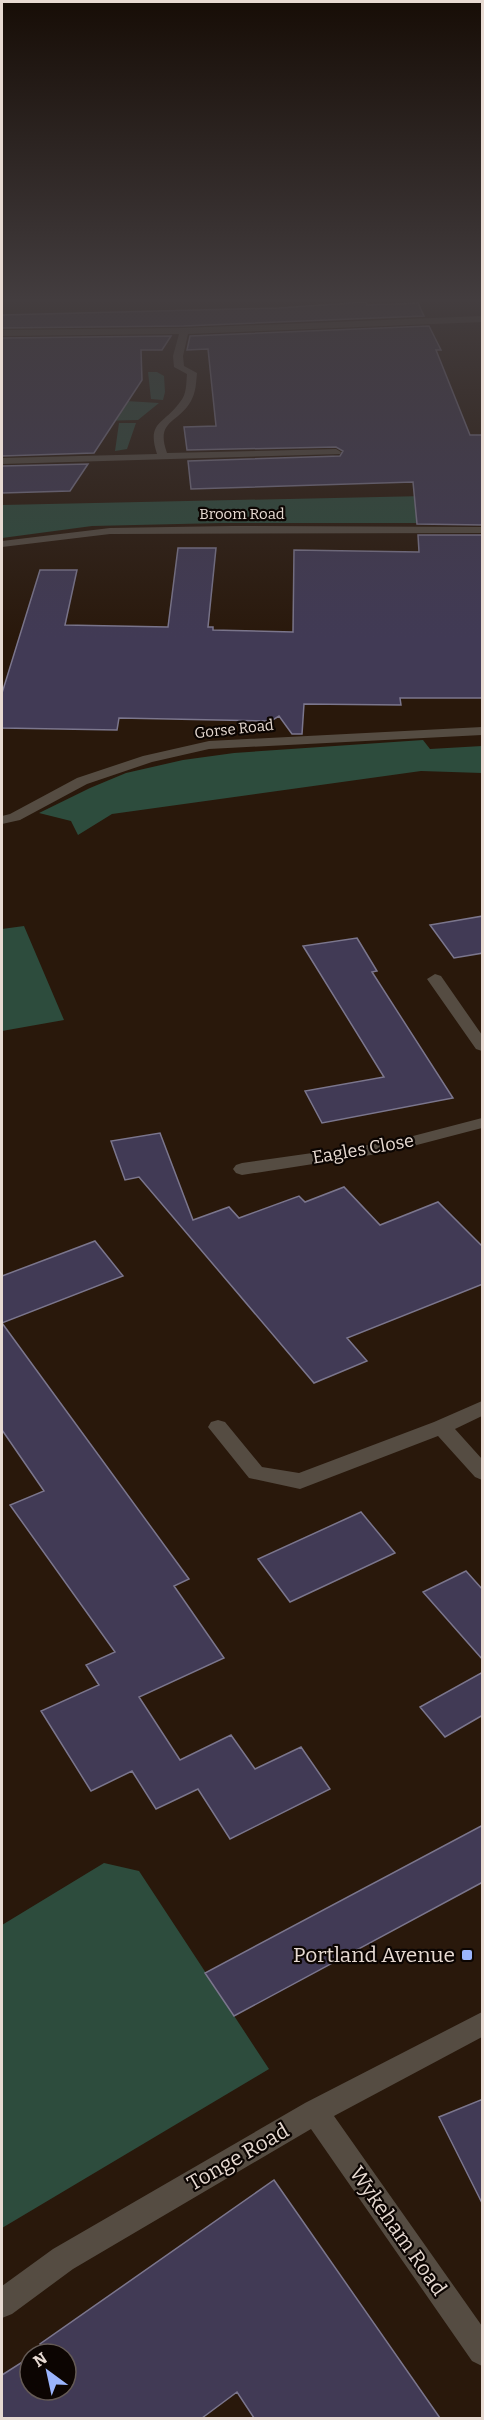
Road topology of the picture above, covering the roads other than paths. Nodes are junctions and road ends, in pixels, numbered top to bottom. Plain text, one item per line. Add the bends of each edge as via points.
1 (172, 413) edge
2 (336, 452) dead end
3 (163, 457) junction
4 (2, 461) edge
5 (483, 530) edge
6 (2, 544) edge
7 (483, 731) edge
8 (2, 819) edge
9 (435, 979) dead end
10 (483, 1046) edge
11 (483, 1123) edge
12 (242, 1168) dead end
13 (483, 1408) edge
14 (218, 1426) dead end
15 (441, 1427) junction
16 (483, 1472) edge
17 (483, 2024) edge
18 (315, 2112) junction
19 (2, 2304) edge
20 (483, 2351) edge

1 - 3 street via 161,424 156,441
2 - 3 street
3 - 4 street
5 - 6 street, Broom Road via 110,531
7 - 8 street, Gorse Road via 209,746 148,759 82,781 15,817
9 - 10 street
11 - 12 street, Eagles Close via 390,1147
13 - 15 street
14 - 15 street via 256,1473 300,1481
15 - 16 street
17 - 18 street, Tonge Road
18 - 19 street, Tonge Road via 63,2259
18 - 20 street, Wykeham Road

